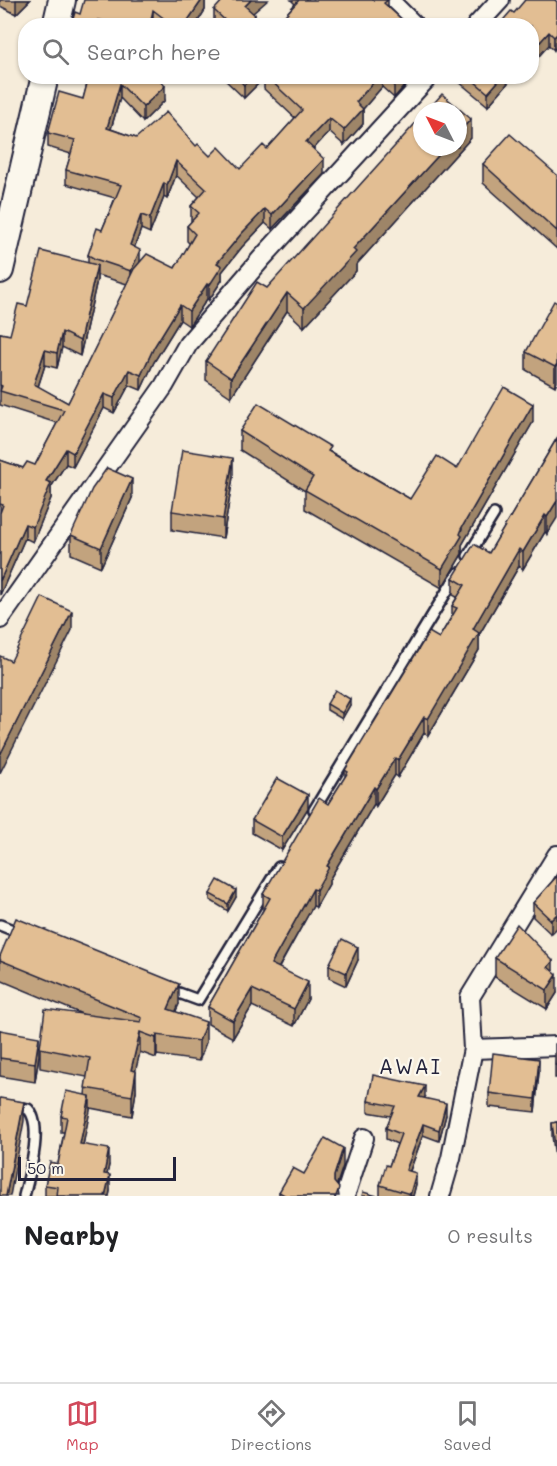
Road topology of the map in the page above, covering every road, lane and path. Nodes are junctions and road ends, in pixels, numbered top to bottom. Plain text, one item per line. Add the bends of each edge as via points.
1 (389, 0) edge
2 (500, 0) edge
3 (407, 18) edge
4 (483, 18) edge
5 (43, 84) edge
6 (422, 84) edge
7 (0, 270) edge
8 (494, 514) dead end
9 (0, 619) edge
10 (308, 820) edge
11 (557, 855) edge
12 (284, 860) edge
13 (0, 925) edge
14 (33, 938) edge
15 (154, 983) edge
16 (557, 1046) edge
17 (473, 1049) junction
18 (0, 1105) edge
19 (364, 1138) dead end
20 (24, 1196) edge
21 (345, 1196) edge
22 (440, 1196) edge

1 - 3 street
2 - 4 street
5 - 7 main road
6 - 9 street via 188,344 164,386
8 - 10 lane
11 - 17 street via 470,997
12 - 15 lane via 198,1000
13 - 14 lane
16 - 17 street
17 - 22 street
18 - 20 lane via 28,1109 35,1119
19 - 21 street

